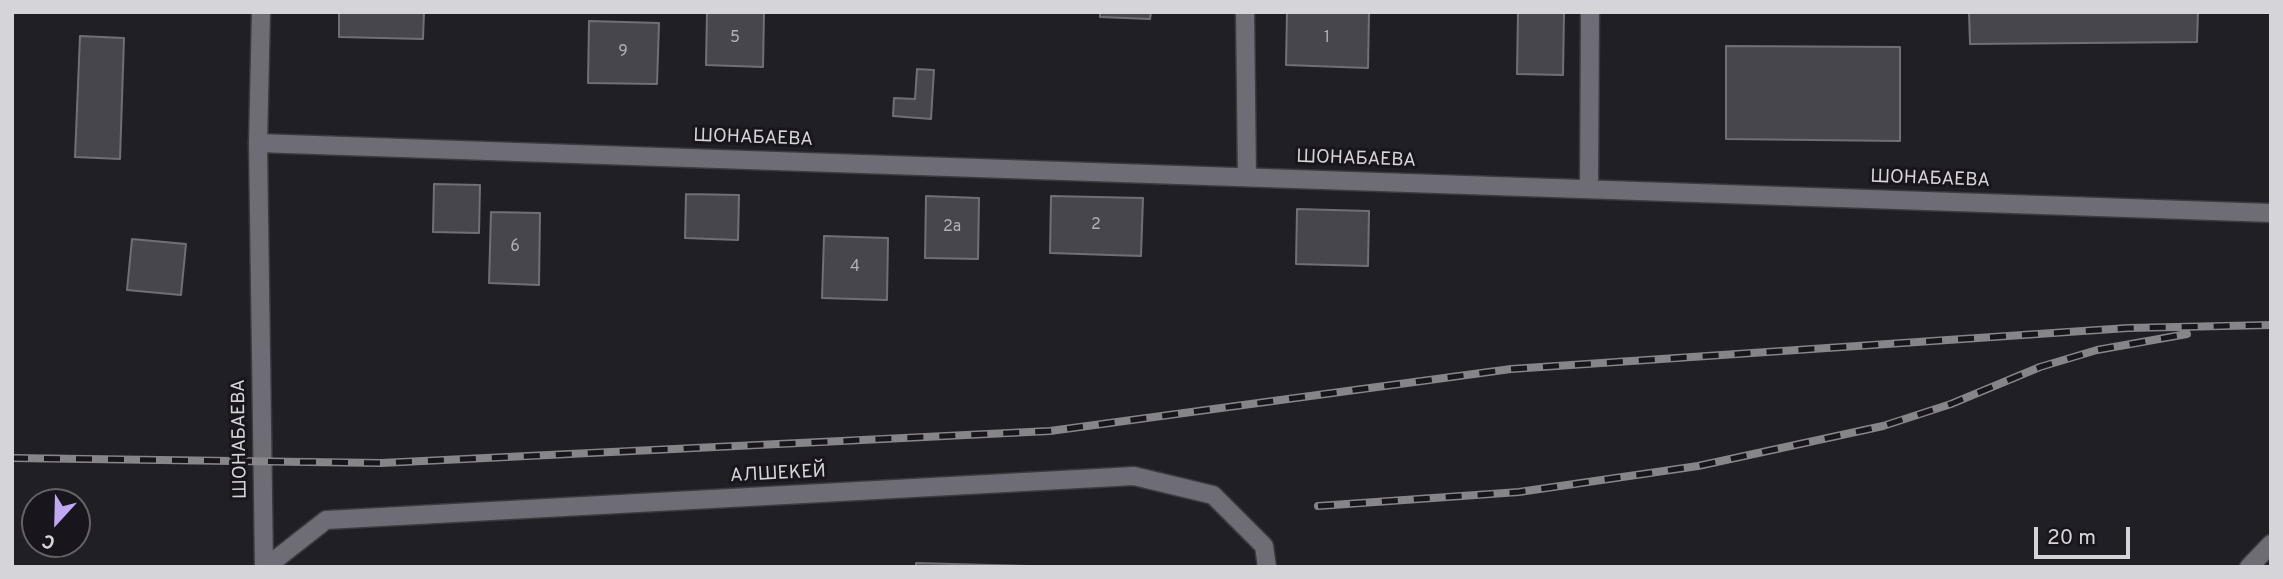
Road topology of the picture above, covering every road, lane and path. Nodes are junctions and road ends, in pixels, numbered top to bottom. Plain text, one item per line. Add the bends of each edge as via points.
1 (261, 12) edge
2 (1245, 12) edge
3 (1590, 12) edge
4 (258, 143) junction
5 (1247, 177) junction
6 (1588, 189) junction
7 (2271, 213) edge
8 (2271, 544) edge
9 (265, 567) edge
10 (1267, 567) edge
11 (2249, 567) edge

1 - 4 street, ШОНАБАЕВА
2 - 5 street
3 - 6 street
4 - 5 street, ШОНАБАЕВА
4 - 9 street, ШОНАБАЕВА
5 - 6 street, ШОНАБАЕВА
6 - 7 street, ШОНАБАЕВА
8 - 11 street
9 - 10 street, АЛШЕКЕЙ via 326,520 1134,476 1213,495 1264,546

